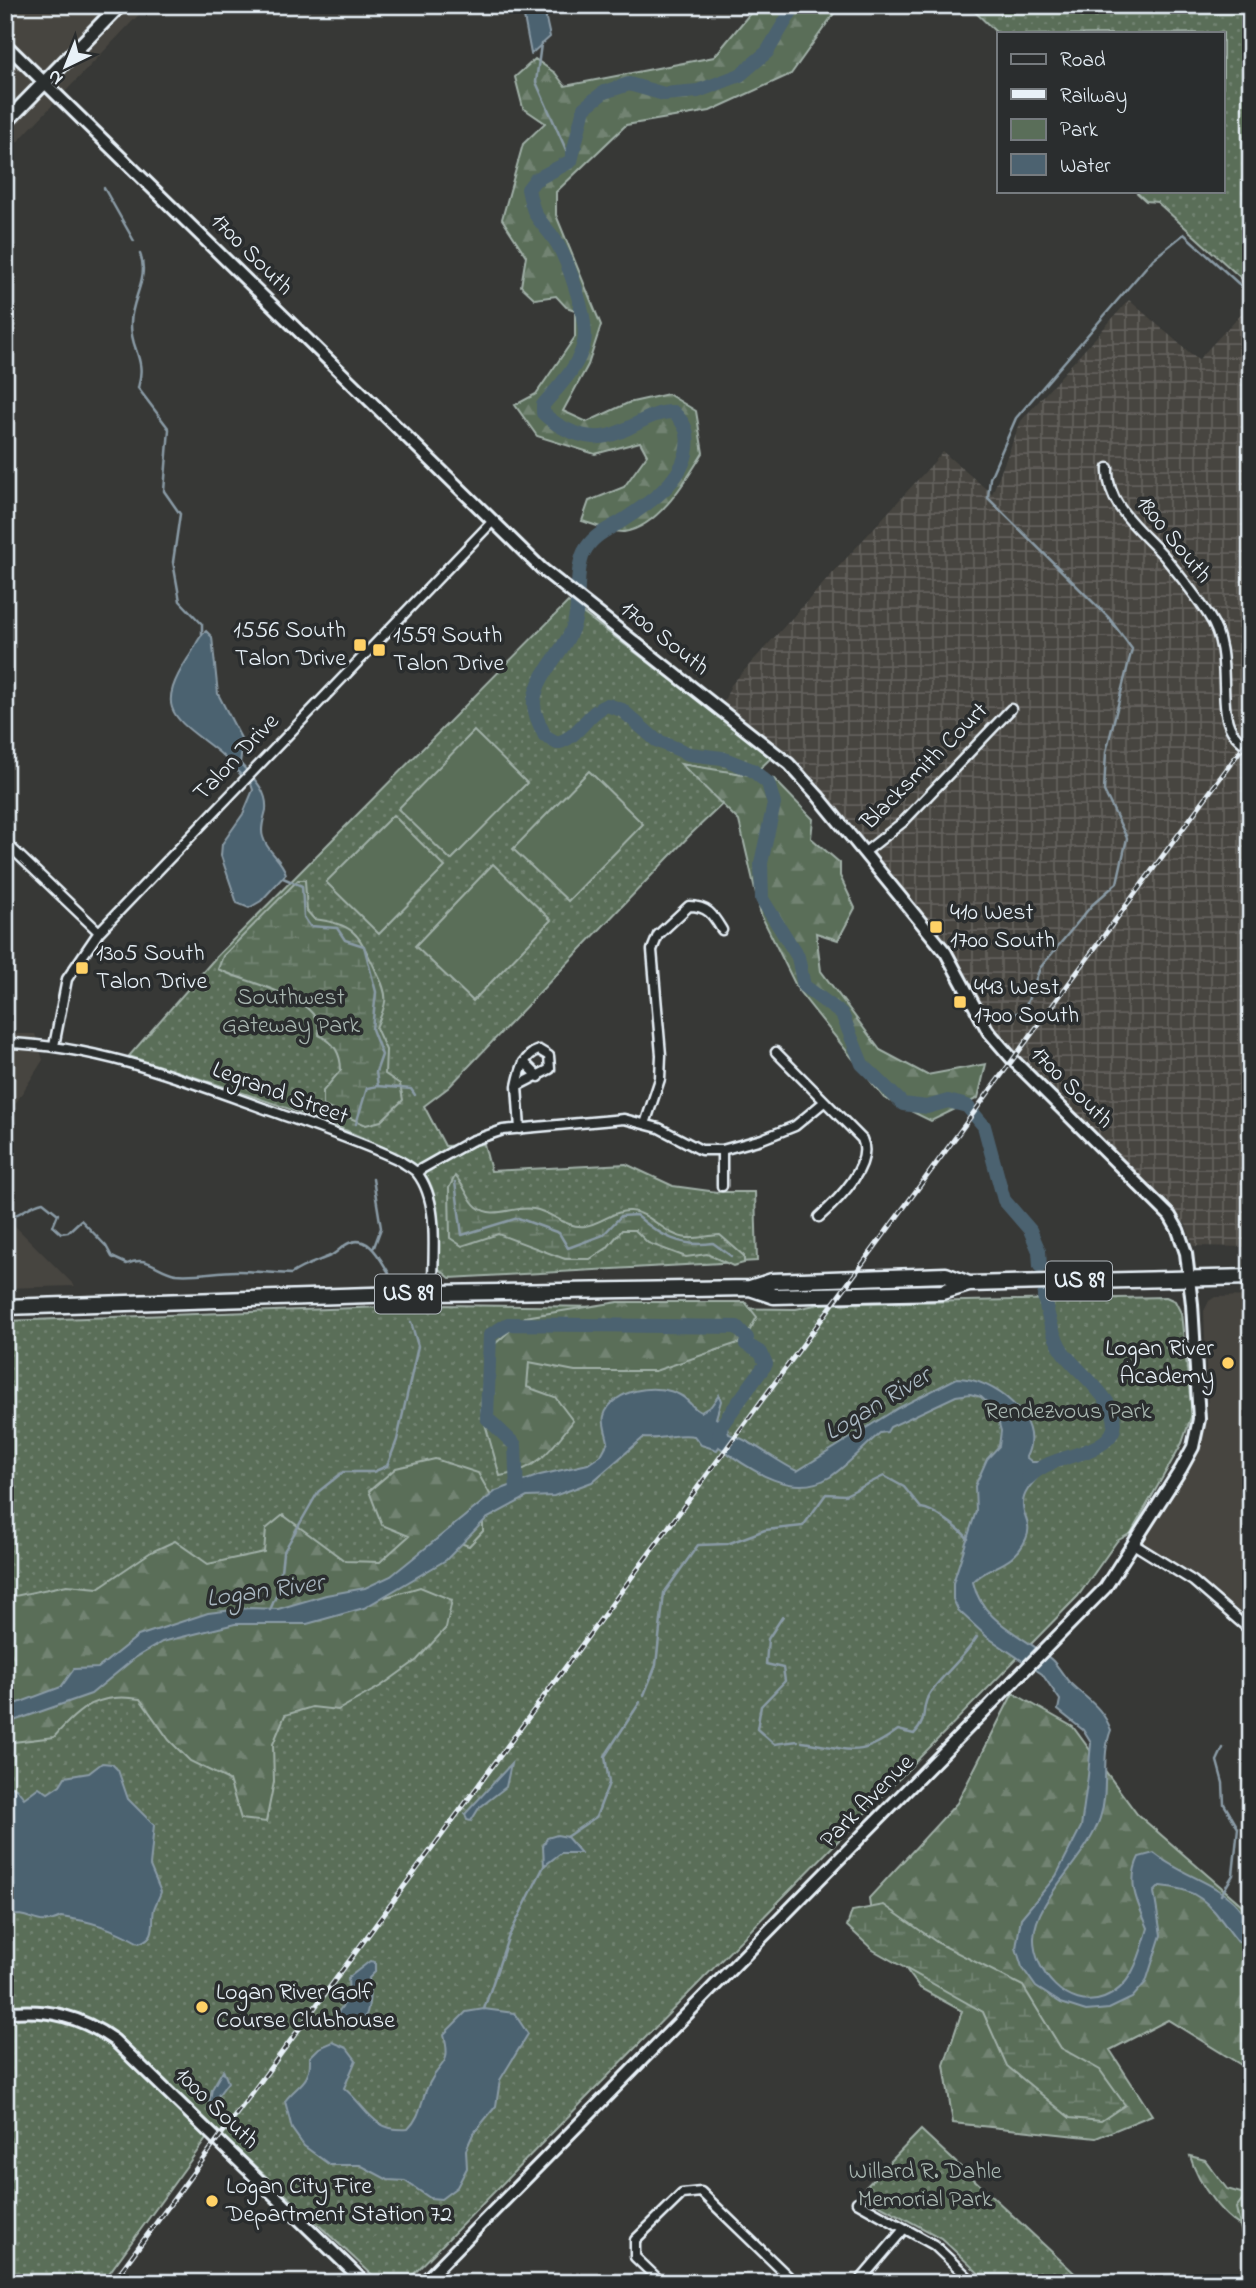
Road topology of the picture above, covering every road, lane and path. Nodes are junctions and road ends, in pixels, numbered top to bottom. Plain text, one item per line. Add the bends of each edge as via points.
1 (120, 5) edge
2 (5, 44) edge
3 (46, 82) junction
4 (5, 123) edge
5 (1108, 468) dead end
6 (492, 522) junction
7 (1011, 709) dead end
8 (1251, 750) edge
9 (5, 842) edge
10 (865, 852) junction
11 (722, 930) dead end
12 (99, 932) junction
13 (5, 1043) edge
14 (54, 1046) junction
15 (776, 1052) dead end
16 (524, 1062) junction
17 (539, 1077) junction
18 (517, 1086) junction
19 (824, 1102) junction
20 (645, 1124) junction
21 (520, 1129) junction
22 (722, 1150) junction
23 (416, 1172) junction
24 (722, 1186) dead end
25 (819, 1217) dead end
26 (1251, 1277) edge
27 (1189, 1278) junction
28 (433, 1293) junction
29 (5, 1307) edge
30 (1135, 1545) junction
31 (1251, 1631) edge
32 (5, 2013) edge
33 (857, 2202) dead end
34 (904, 2229) junction
35 (365, 2283) edge
36 (422, 2283) edge
37 (662, 2283) edge
38 (795, 2283) edge
39 (858, 2283) edge
40 (974, 2283) edge

1 - 3 main road
2 - 3 street, 1700 South
3 - 4 main road
3 - 6 street, 1700 South
5 - 8 street, 1800 South via 1107,480 1119,506 1216,628 1231,730
6 - 10 street, 1700 South via 542,569 789,764
6 - 12 street, Talon Drive
7 - 10 street, Blacksmith Court via 903,822
9 - 12 street
10 - 27 street, 1700 South via 946,953 988,1031 1170,1216 1186,1253
11 - 20 street via 701,906 689,906 658,935 652,950 661,1055 660,1079
12 - 14 street, Talon Drive via 67,979
13 - 14 street, Legrand Street
14 - 23 street, Legrand Street via 118,1060 213,1090 379,1151
15 - 19 street
16 - 17 street
16 - 17 street via 539,1050 549,1056 550,1069
16 - 18 street
17 - 18 street
18 - 21 street
19 - 22 street via 795,1126
19 - 25 street via 866,1148 865,1159 834,1204
20 - 21 street via 624,1119
20 - 22 street via 701,1150
21 - 23 street via 484,1135
22 - 24 street
23 - 28 street via 431,1211
26 - 27 highway, US 89
27 - 28 highway, US 89 via 969,1284 946,1275 772,1281 750,1289
27 - 30 street, Park Avenue via 1199,1419 1187,1458
28 - 29 highway, US 89
30 - 31 street via 1193,1581
30 - 36 street, Park Avenue via 1105,1588 1048,1649
32 - 35 street, 1000 South via 44,2011 96,2027 138,2062
33 - 34 street
34 - 39 street
34 - 40 street via 934,2245
37 - 38 street via 635,2257 635,2240 682,2194 691,2191 701,2192

